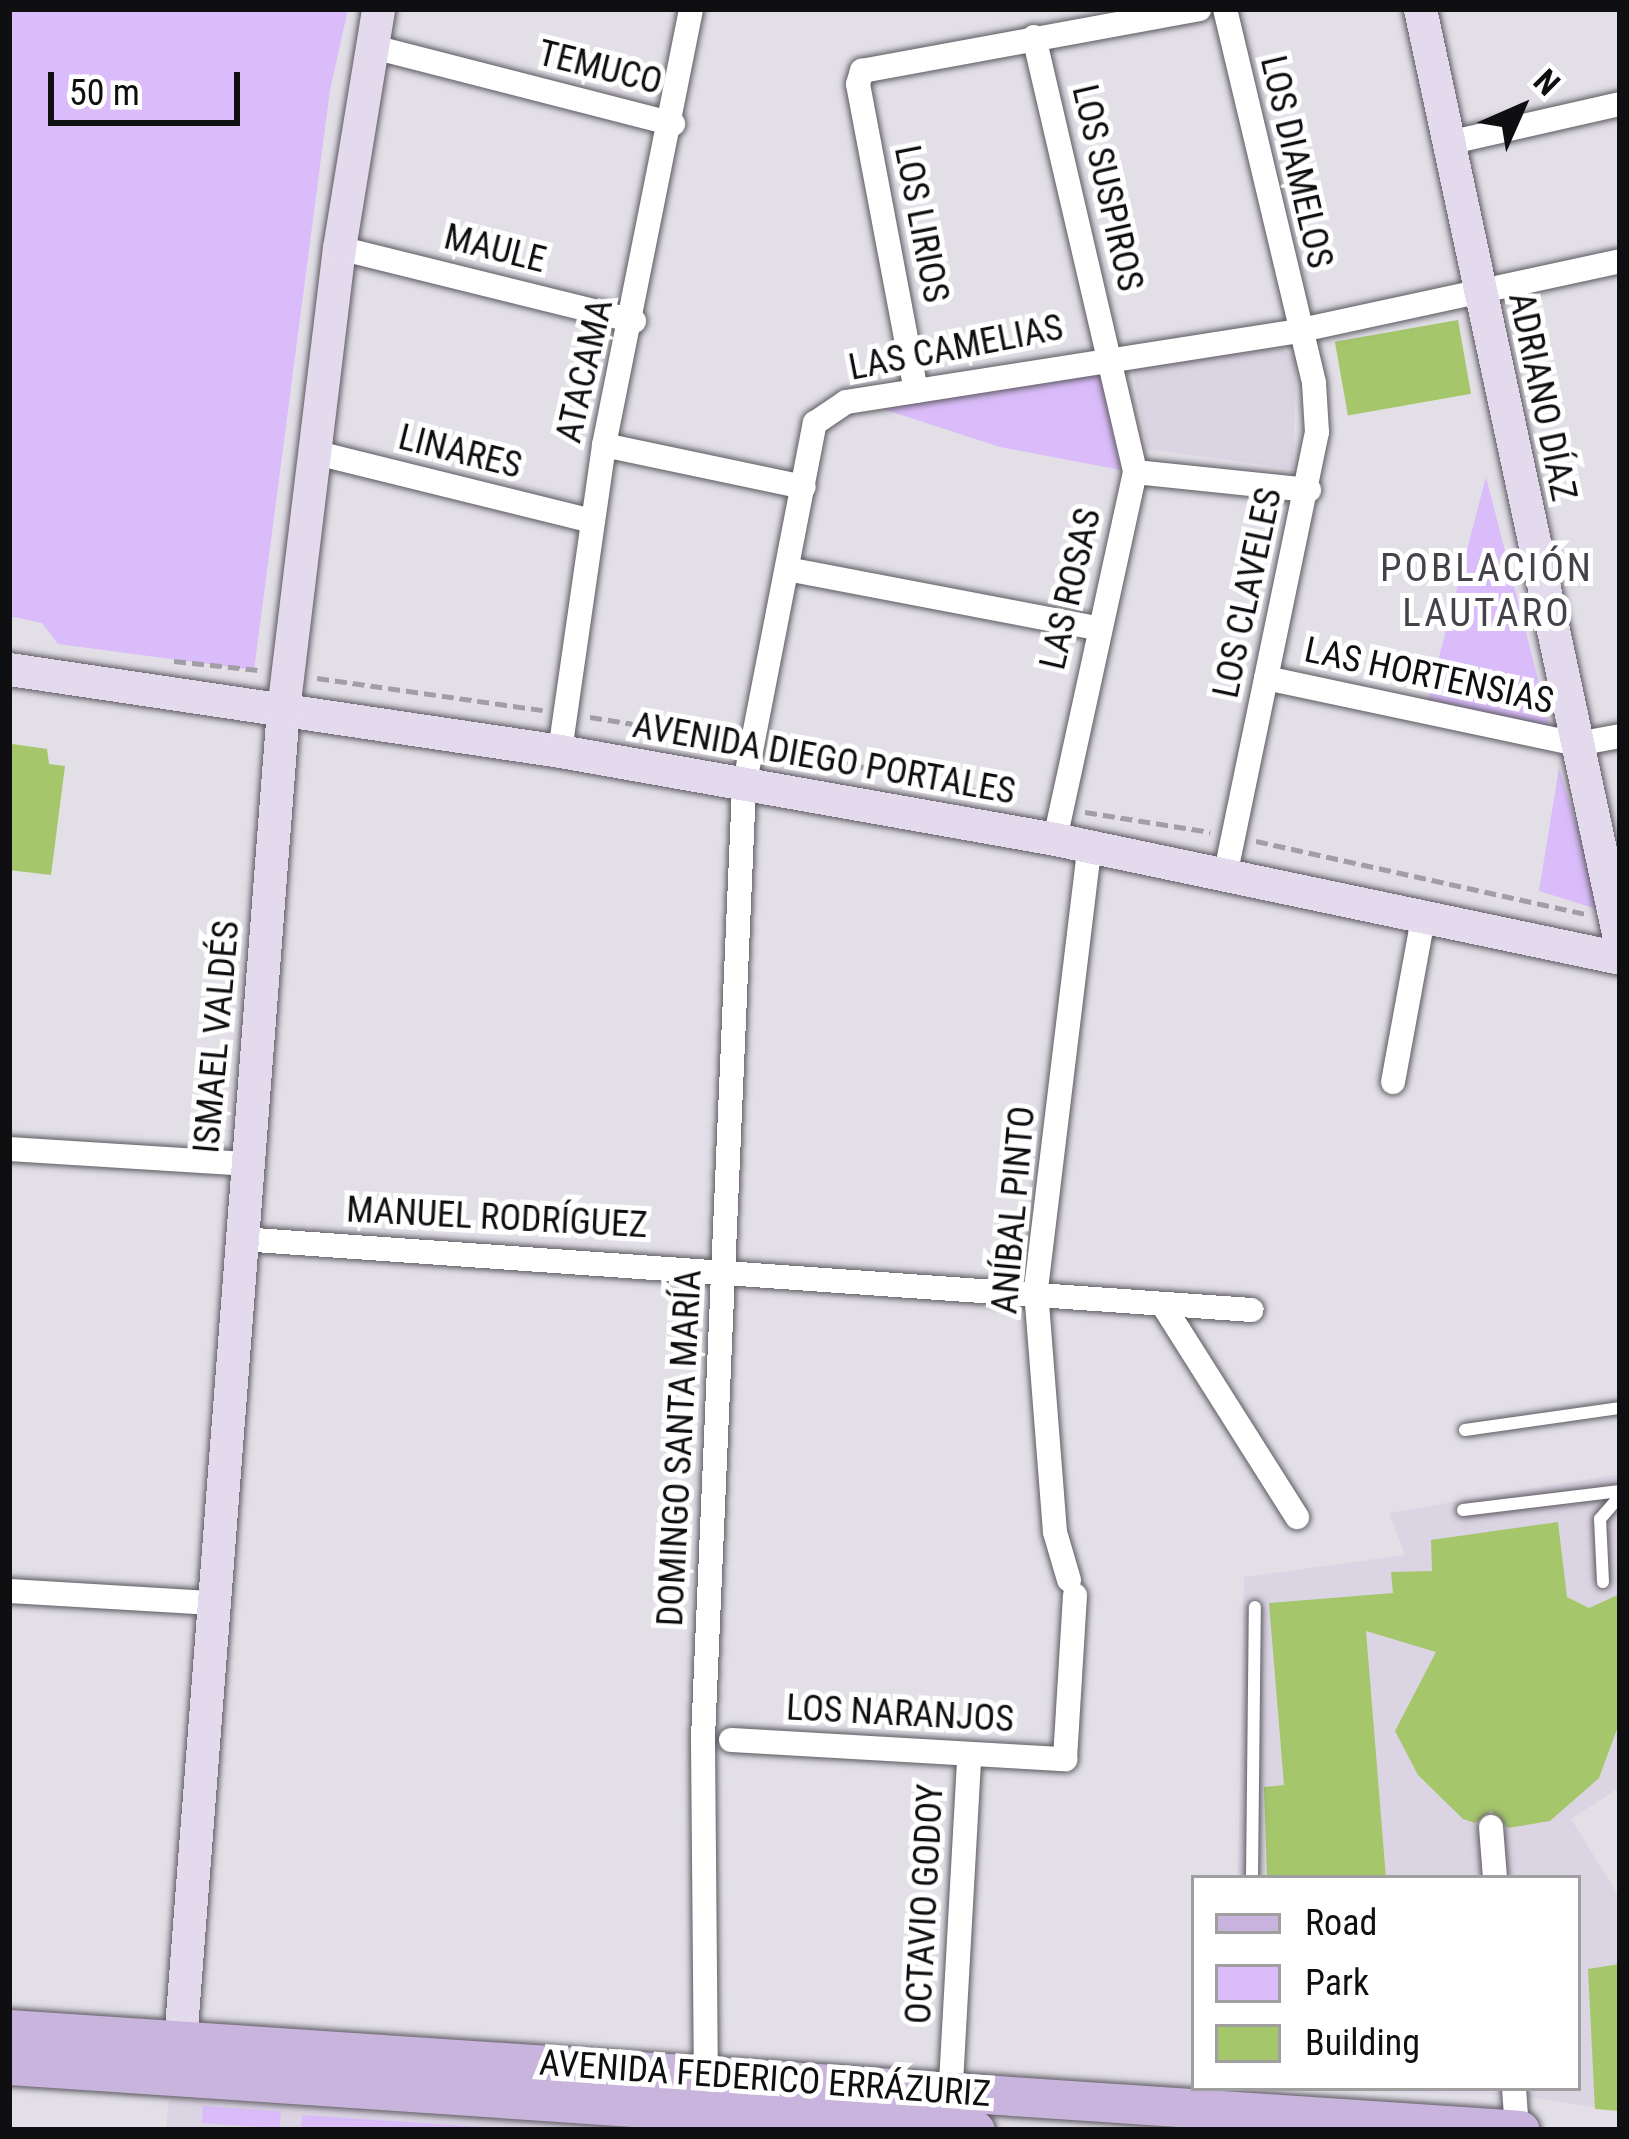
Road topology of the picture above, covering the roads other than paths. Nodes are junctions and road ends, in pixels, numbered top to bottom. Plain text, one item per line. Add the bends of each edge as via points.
1 (378, 9) edge
2 (692, 9) edge
3 (1199, 9) edge
4 (1225, 9) edge
5 (1420, 9) edge
6 (1034, 37) junction
7 (370, 46) junction
8 (1620, 104) edge
9 (673, 124) junction
10 (1448, 143) junction
11 (339, 248) junction
12 (1620, 261) edge
13 (1480, 292) junction
14 (634, 321) junction
15 (1298, 331) junction
16 (1110, 356) junction
17 (916, 391) junction
18 (604, 445) junction
19 (313, 452) junction
20 (1135, 472) junction
21 (804, 487) junction
22 (1309, 490) junction
23 (591, 521) junction
24 (787, 569) junction
25 (1097, 628) junction
26 (9, 669) edge
27 (1266, 678) junction
28 (283, 710) junction
29 (1620, 736) edge
30 (1577, 744) junction
31 (560, 751) junction
32 (744, 787) junction
33 (1055, 839) junction
34 (1090, 845) junction
35 (1226, 870) junction
36 (1424, 913) junction
37 (1620, 943) edge
38 (1620, 958) edge
39 (1393, 1082) dead end
40 (9, 1149) edge
41 (246, 1164) junction
42 (241, 1239) junction
43 (724, 1268) junction
44 (1036, 1289) junction
45 (1163, 1305) junction
46 (1252, 1310) dead end
47 (1620, 1408) edge
48 (1465, 1430) dead end
49 (1620, 1494) edge
50 (1463, 1510) dead end
51 (1297, 1517) dead end
52 (1603, 1582) dead end
53 (9, 1591) edge
54 (210, 1603) junction
55 (1255, 1607) dead end
56 (731, 1740) dead end
57 (969, 1756) junction
58 (1065, 1759) joint
59 (1491, 1827) dead end
60 (1252, 1875) edge
61 (1495, 1875) edge
62 (9, 2029) edge
63 (179, 2058) junction
64 (9, 2065) edge
65 (1514, 2091) edge
66 (696, 2107) edge
67 (1247, 2110) edge
68 (958, 2117) edge
69 (1519, 2130) edge

1 - 7 main road, ISMAEL VALDÉS
2 - 9 street, ATACAMA
3 - 6 street
4 - 15 street, LOS DIAMELOS
5 - 10 main road, ADRIANO DÍAZ
6 - 16 street, LOS SUSPIROS
6 - 17 street, LOS LIRIOS via 862,71 858,84
7 - 9 street, TEMUCO
7 - 11 main road, ISMAEL VALDÉS
8 - 10 street
9 - 14 street, ATACAMA
10 - 13 main road, ADRIANO DÍAZ
11 - 14 street, MAULE
11 - 19 main road, ISMAEL VALDÉS
12 - 13 street, LAS CAMELIAS
13 - 15 street, LAS CAMELIAS
13 - 30 main road, ADRIANO DÍAZ
14 - 18 street, ATACAMA
15 - 16 street, LAS CAMELIAS
15 - 22 street, LOS CLAVELES via 1314,383
16 - 17 street, LAS CAMELIAS
16 - 20 street, LAS ROSAS
17 - 21 street, LAS CAMELIAS via 846,402 815,423
18 - 21 street
18 - 23 street, ATACAMA
19 - 23 street, LINARES
19 - 28 main road, ISMAEL VALDÉS
20 - 22 street
20 - 25 street, LAS ROSAS
21 - 24 street, LAS CAMELIAS
22 - 27 street, LOS CLAVELES
23 - 31 street, ATACAMA
24 - 25 street
24 - 32 street, LAS CAMELIAS
25 - 33 street, LAS ROSAS
26 - 28 main road, AVENIDA DIEGO PORTALES
27 - 30 street, LAS HORTENSIAS
27 - 35 street, LOS CLAVELES
28 - 31 main road, AVENIDA DIEGO PORTALES
28 - 41 main road, ISMAEL VALDÉS
29 - 30 street
30 - 37 main road, ADRIANO DÍAZ
31 - 32 main road, AVENIDA DIEGO PORTALES
32 - 33 main road, AVENIDA DIEGO PORTALES
32 - 43 street, DOMINGO SANTA MARÍA
33 - 34 main road, AVENIDA DIEGO PORTALES
34 - 35 main road, AVENIDA DIEGO PORTALES
34 - 44 street, ANÍBAL PINTO
35 - 36 main road, AVENIDA DIEGO PORTALES
36 - 38 main road, AVENIDA DIEGO PORTALES
36 - 39 street
40 - 41 street
41 - 42 main road, ISMAEL VALDÉS
42 - 43 street, MANUEL RODRÍGUEZ
42 - 54 main road, ISMAEL VALDÉS
43 - 44 street, MANUEL RODRÍGUEZ
43 - 66 street, DOMINGO SANTA MARÍA
44 - 45 street, MANUEL RODRÍGUEZ
44 - 58 street, ANÍBAL PINTO via 1055,1532 1072,1588
45 - 46 street, MANUEL RODRÍGUEZ
45 - 51 street
47 - 48 lane
49 - 50 lane
49 - 52 lane via 1600,1519
53 - 54 street
54 - 63 main road, ISMAEL VALDÉS
55 - 60 lane
56 - 57 street, LOS NARANJOS
57 - 58 street, LOS NARANJOS
57 - 68 street, OCTAVIO GODOY
59 - 61 street
62 - 63 main road, AVENIDA FEDERICO ERRÁZURIZ
63 - 64 main road, AVENIDA FEDERICO ERRÁZURIZ
63 - 66 main road, AVENIDA FEDERICO ERRÁZURIZ
65 - 69 street
66 - 68 main road, AVENIDA FEDERICO ERRÁZURIZ
67 - 68 main road, AVENIDA FEDERICO ERRÁZURIZ
67 - 69 main road, AVENIDA FEDERICO ERRÁZURIZ

